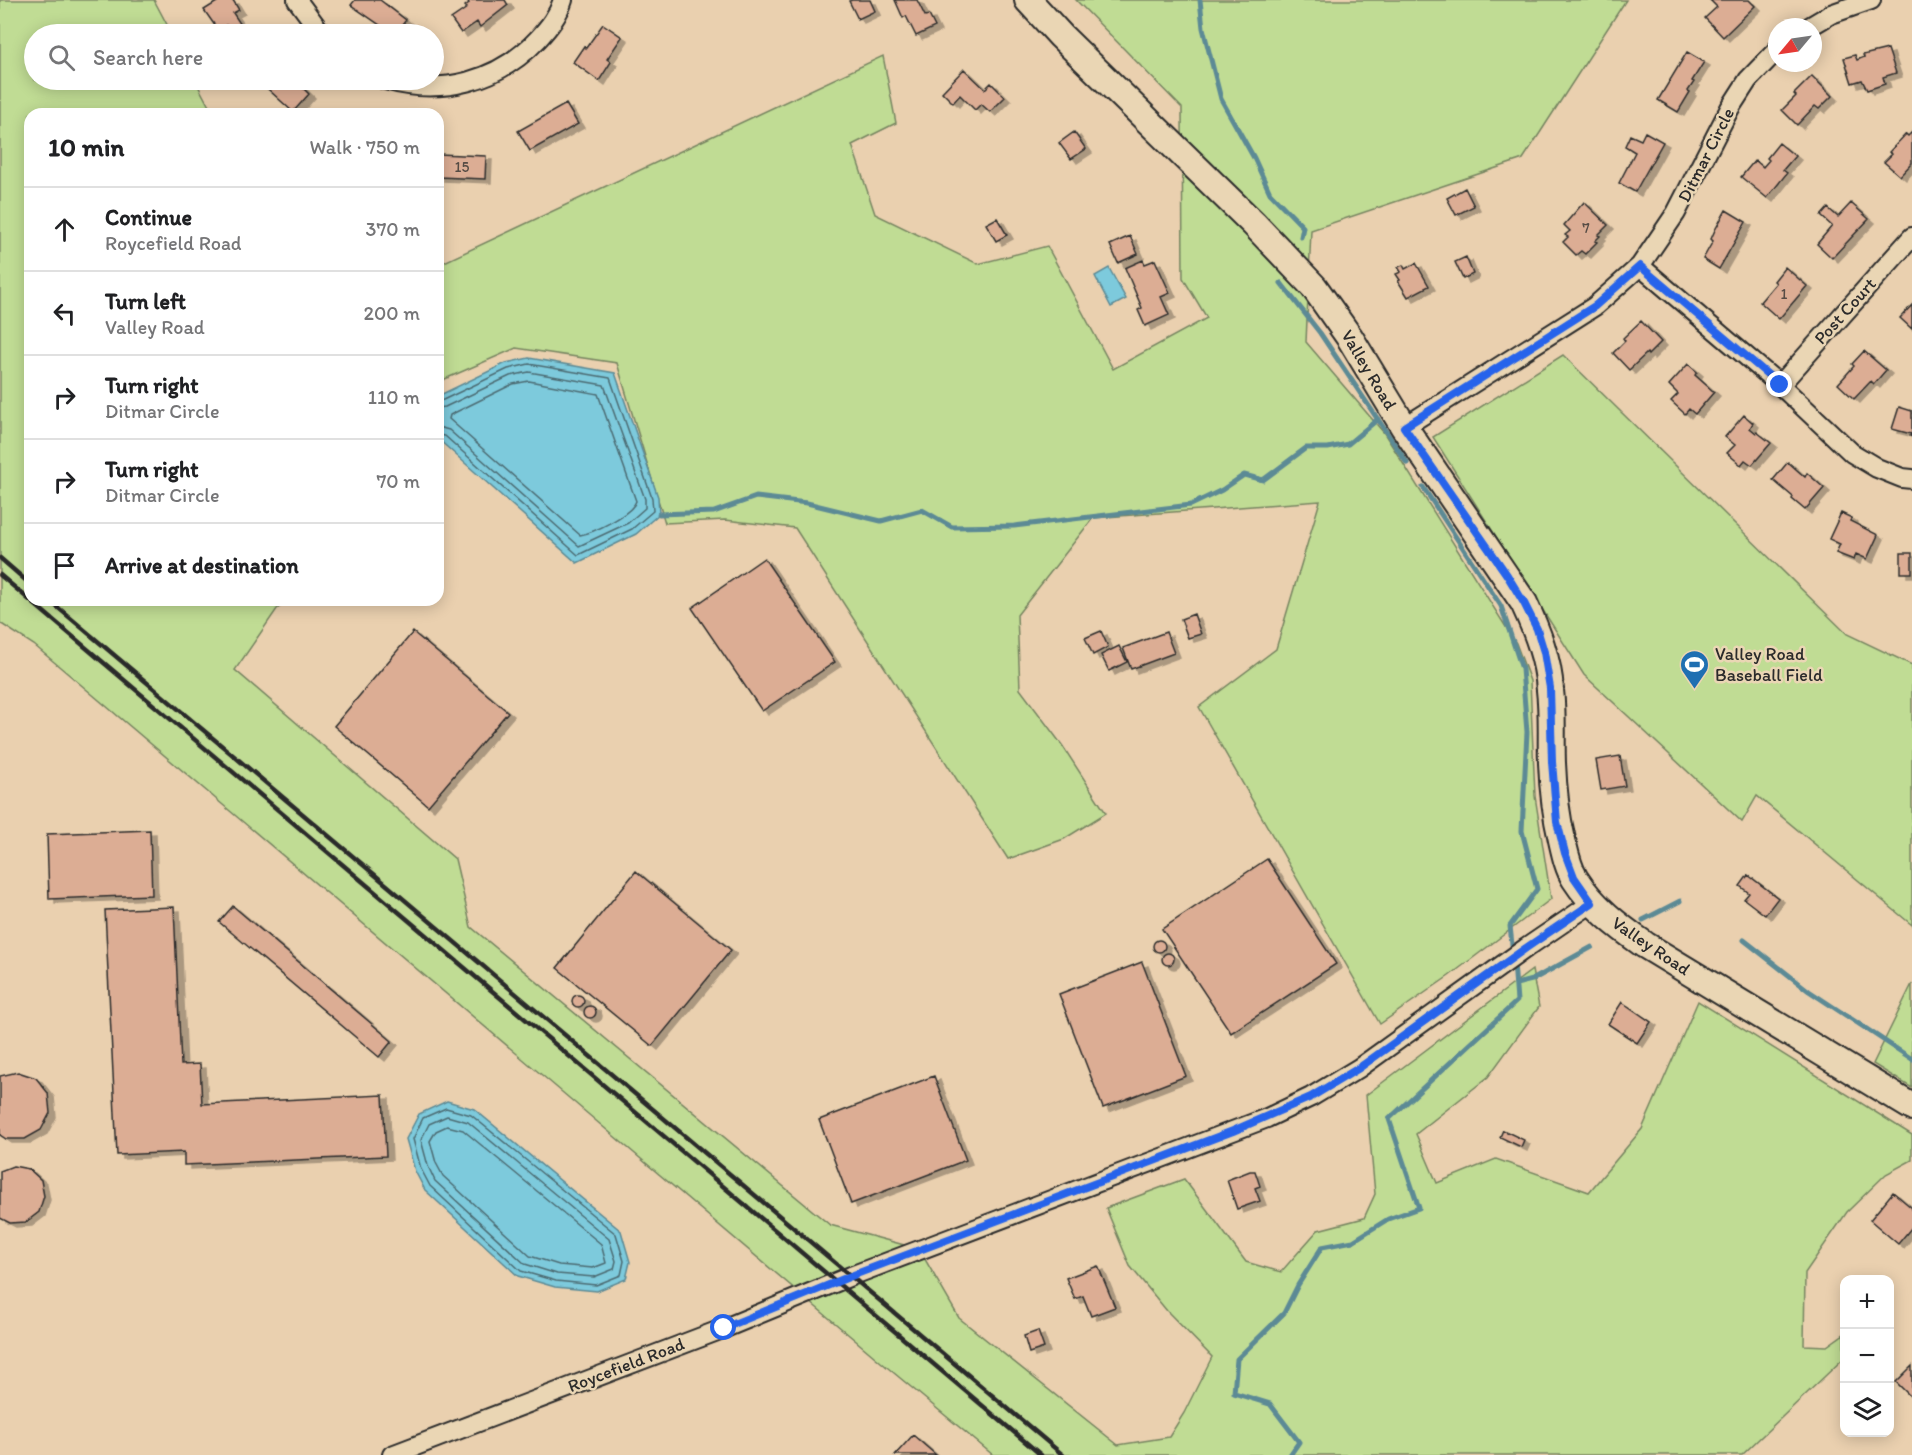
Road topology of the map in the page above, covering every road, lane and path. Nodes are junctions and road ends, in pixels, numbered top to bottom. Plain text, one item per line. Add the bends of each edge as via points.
1 (297, 0) edge
2 (563, 0) edge
3 (1028, 0) edge
4 (1870, 0) edge
5 (1822, 19) edge
6 (315, 24) edge
7 (1768, 59) edge
8 (444, 86) edge
9 (1912, 237) edge
10 (1640, 266) junction
11 (1780, 385) junction
12 (1404, 427) junction
13 (1912, 479) edge
14 (1592, 903) junction
15 (1912, 1107) edge
16 (392, 1455) edge

1 - 6 street
2 - 8 street via 550,26 524,54 493,74
3 - 12 street, Valley Road via 1314,287
4 - 5 street
7 - 10 street, Ditmar Circle via 1748,80 1730,108 1676,213
9 - 11 street, Post Court
10 - 11 street
10 - 12 street, Ditmar Circle via 1595,306
11 - 13 street via 1852,453 1877,468
12 - 14 street, Valley Road via 1507,575 1537,629 1550,688 1557,822 1574,877
14 - 15 street, Valley Road via 1660,955
14 - 16 street, Roycefield Road via 1359,1068 1267,1118

